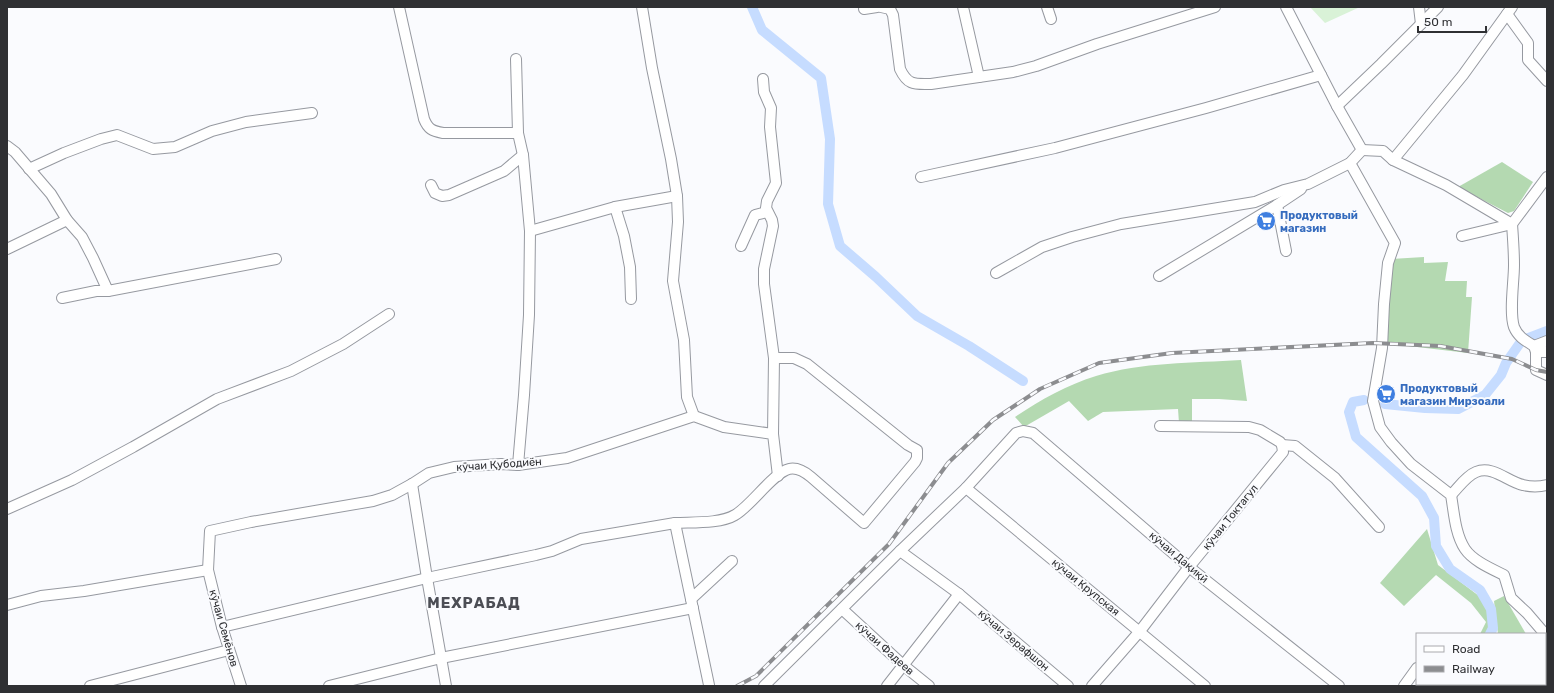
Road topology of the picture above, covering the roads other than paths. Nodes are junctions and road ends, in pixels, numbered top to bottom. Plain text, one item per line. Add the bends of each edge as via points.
1 (399, 7) edge
2 (642, 7) edge
3 (877, 7) edge
4 (881, 7) edge
5 (963, 7) edge
6 (1047, 7) edge
7 (1216, 7) edge
8 (1286, 7) edge
9 (1419, 7) edge
10 (1438, 7) edge
11 (864, 9) dead end
12 (1510, 10) edge
13 (1051, 19) dead end
14 (1421, 24) junction
15 (516, 59) dead end
16 (1321, 75) junction
17 (979, 76) junction
18 (762, 79) dead end
19 (1547, 81) edge
20 (1337, 106) junction
21 (312, 113) dead end
22 (518, 133) junction
23 (7, 146) edge
24 (1362, 150) junction
25 (523, 155) junction
26 (1394, 160) junction
27 (1350, 163) junction
28 (29, 169) junction
29 (921, 177) dead end
30 (1547, 177) edge
31 (1308, 184) junction
32 (431, 185) dead end
33 (677, 196) junction
34 (1277, 205) junction
35 (614, 207) junction
36 (767, 212) junction
37 (67, 220) junction
38 (1512, 224) junction
39 (530, 231) junction
40 (1462, 236) dead end
41 (741, 246) dead end
42 (7, 249) edge
43 (1286, 251) dead end
44 (276, 260) dead end
45 (996, 273) dead end
46 (1160, 276) dead end
47 (108, 291) junction
48 (62, 298) dead end
49 (631, 300) dead end
50 (389, 314) dead end
51 (1547, 341) edge
52 (1535, 349) junction
53 (1547, 352) edge
54 (774, 358) junction
55 (1547, 375) edge
56 (694, 416) junction
57 (1160, 426) dead end
58 (773, 434) junction
59 (1282, 445) junction
60 (518, 465) junction
61 (778, 476) junction
62 (412, 484) junction
63 (1547, 485) edge
64 (966, 488) junction
65 (1452, 495) junction
66 (7, 509) edge
67 (675, 523) junction
68 (1379, 527) dead end
69 (210, 531) joint
70 (900, 551) junction
71 (732, 562) dead end
72 (1189, 567) junction
73 (208, 570) junction
74 (426, 578) junction
75 (959, 594) junction
76 (692, 604) junction
77 (7, 605) edge
78 (842, 609) junction
79 (222, 627) junction
80 (1140, 631) junction
81 (1544, 633) edge
82 (229, 650) junction
83 (441, 658) junction
84 (903, 665) junction
85 (1416, 669) edge
86 (709, 685) edge
87 (90, 686) edge
88 (241, 686) edge
89 (329, 686) edge
90 (446, 686) edge
91 (764, 686) edge
92 (887, 686) edge
93 (929, 686) edge
94 (1068, 686) edge
95 (1092, 686) edge
96 (1205, 686) edge
97 (1338, 686) edge
98 (1404, 686) edge

1 - 22 street via 428,128 443,134
2 - 33 street
3 - 11 street
4 - 17 street via 890,9 893,15 900,69 907,81 912,84 931,84
5 - 17 street
6 - 13 street
7 - 17 street via 1036,66
8 - 16 street
9 - 14 street
10 - 14 street
12 - 19 street via 1528,43 1528,60
12 - 26 street via 1463,75
14 - 20 street
15 - 22 street
16 - 20 street
16 - 29 street via 1055,148
18 - 36 street via 771,108 770,127 776,183 766,205
20 - 24 street
21 - 28 street via 246,122 212,131 175,147 153,149 117,135 71,150
22 - 25 street
23 - 28 street
24 - 26 street via 1383,151
24 - 27 street
25 - 32 street via 504,171 449,195 442,196 435,192
25 - 39 street
26 - 38 street via 1446,185
27 - 31 street
27 - 65 street via 1395,243 1388,263 1382,348 1373,401 1380,427 1411,464
28 - 37 street via 51,194
30 - 38 street
31 - 34 street
31 - 45 street via 1284,190 1256,202 1121,224 1072,237 1042,247
33 - 35 street
33 - 56 street via 674,281 684,340 687,396
34 - 43 street
34 - 46 street
35 - 39 street
35 - 49 street via 624,236 630,267
36 - 41 street via 755,214
36 - 54 street via 773,222 764,269 764,284
37 - 42 street
37 - 47 street via 82,237
38 - 40 street
38 - 52 street via 1513,321 1518,334
39 - 60 street via 529,315
44 - 47 street
47 - 48 street
50 - 66 street via 342,344 291,371 217,398 72,480
51 - 52 street
52 - 53 street
52 - 55 street via 1536,370
54 - 58 street
54 - 61 street via 794,358 807,364 908,446 917,450 915,462 864,523 802,471 789,469
56 - 58 street via 724,427
56 - 60 street, кӯчаи Қубодиён via 567,458
57 - 59 street via 1256,428
58 - 61 street
59 - 68 street via 1295,446 1335,478
59 - 72 street, кӯчаи Токтагул via 1283,452
60 - 62 street, кӯчаи Қубодиён via 501,464 441,470 429,473
61 - 67 street via 735,515 710,521
62 - 69 street, кӯчаи Қубодиён via 373,502
62 - 74 street
63 - 65 street via 1521,485 1490,471 1478,472 1468,478
64 - 70 street
64 - 72 street, кӯчаи Дақиқӣ via 1016,433 1033,433
64 - 80 street, кӯчаи Крупская
65 - 81 street via 1456,528 1465,550 1504,575 1511,598
67 - 74 street via 581,539 536,555
67 - 76 street
69 - 73 street, кӯчаи Семёнов
70 - 75 street
70 - 78 street
71 - 76 street
72 - 80 street, кӯчаи Токтагул
72 - 97 street, кӯчаи Дақиқӣ
73 - 77 street via 84,592 41,596
73 - 79 street, кӯчаи Семёнов
74 - 79 street
74 - 83 street
75 - 84 street
75 - 94 street, кӯчаи Зерафшон
76 - 83 street
76 - 86 street
78 - 84 street, кӯчаи Фадеев
78 - 91 street
79 - 82 street, кӯчаи Семёнов
80 - 95 street, кӯчаи Токтагул
80 - 96 street, кӯчаи Крупская
82 - 87 street
82 - 88 street, кӯчаи Семёнов
83 - 89 street
83 - 90 street
84 - 92 street
84 - 93 street, кӯчаи Фадеев
85 - 98 street

